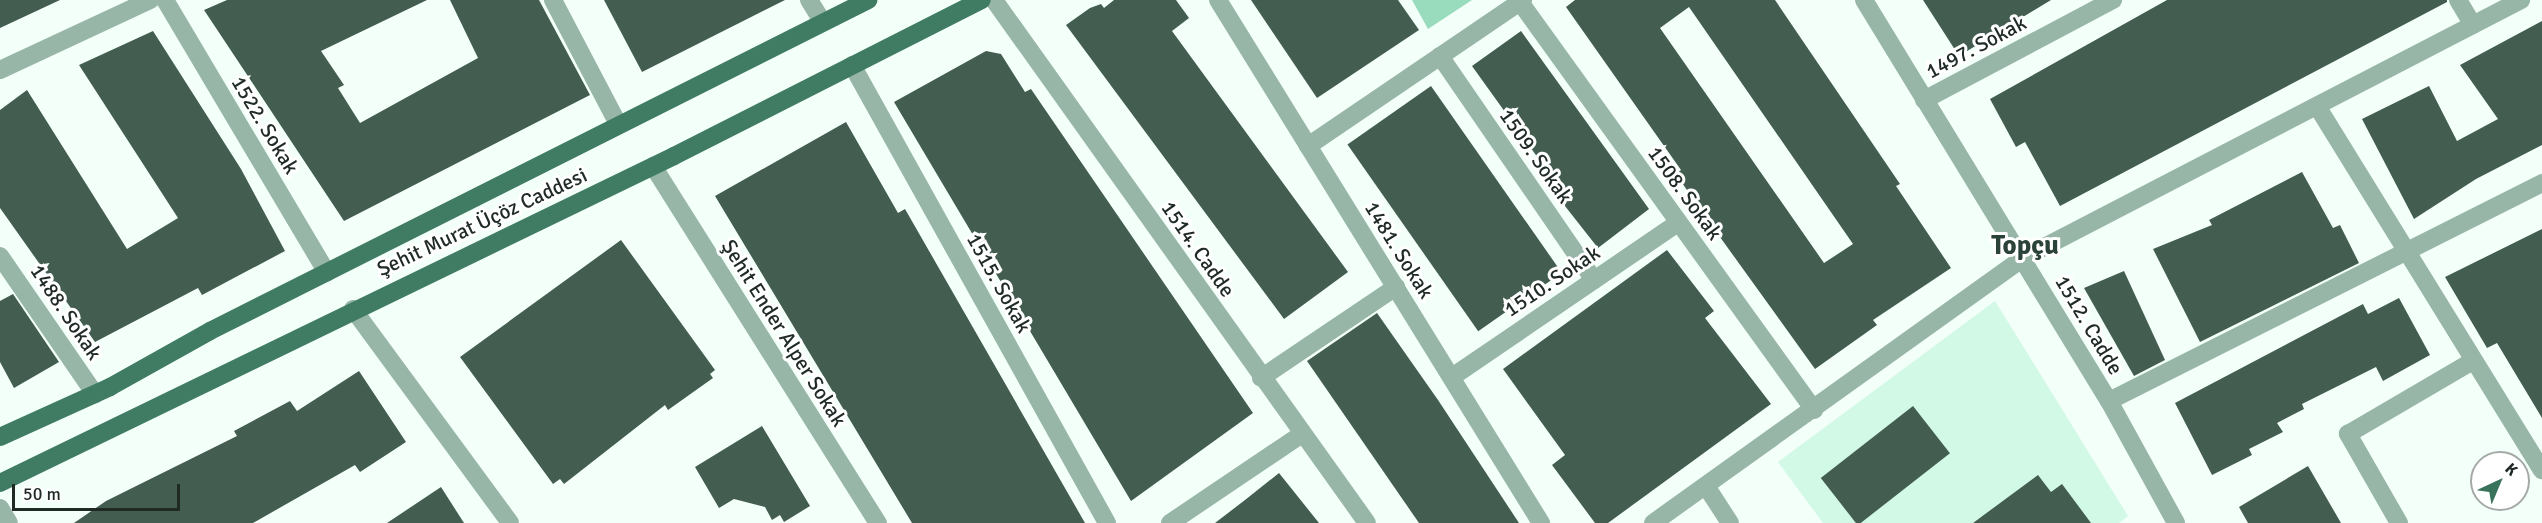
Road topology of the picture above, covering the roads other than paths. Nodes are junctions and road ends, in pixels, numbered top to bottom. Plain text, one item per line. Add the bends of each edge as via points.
1 (150, 0) edge
2 (165, 0) edge
3 (553, 0) edge
4 (809, 0) edge
5 (868, 0) edge
6 (982, 0) edge
7 (994, 0) edge
8 (1218, 0) edge
9 (1864, 0) edge
10 (2113, 0) edge
11 (2458, 0) edge
12 (2521, 0) edge
13 (1521, 1) edge
14 (822, 21) junction
15 (2472, 25) junction
16 (1440, 56) junction
17 (852, 65) junction
18 (0, 70) edge
19 (1924, 100) junction
20 (2318, 106) junction
21 (618, 124) junction
22 (1308, 146) junction
23 (653, 166) junction
24 (2542, 183) edge
25 (1678, 223) junction
26 (2406, 254) junction
27 (0, 256) edge
28 (2023, 258) junction
29 (327, 273) junction
30 (1594, 280) junction
31 (1396, 287) junction
32 (353, 309) junction
33 (2474, 361) junction
34 (1452, 377) junction
35 (1261, 378) junction
36 (94, 394) junction
37 (2109, 401) junction
38 (1814, 410) junction
39 (1302, 434) junction
40 (0, 437) edge
41 (2542, 470) edge
42 (0, 483) edge
43 (1706, 486) junction
44 (0, 508) edge
45 (2173, 518) edge
46 (9, 523) edge
47 (510, 523) edge
48 (878, 523) edge
49 (1107, 523) edge
50 (1170, 523) edge
51 (1366, 523) edge
52 (1542, 523) edge
53 (1653, 523) edge
54 (1730, 523) edge
55 (2155, 523) edge
56 (2399, 523) edge

1 - 18 street
2 - 29 street, 1522. Sokak
3 - 21 street
4 - 14 street
5 - 14 main road, Şehit Murat Üçöz Caddesi
6 - 17 main road, Şehit Murat Üçöz Caddesi
7 - 35 street, 1514. Cadde
8 - 22 street, 1481. Sokak
9 - 19 street, 1512. Cadde
10 - 19 street, 1497. Sokak
11 - 15 street
12 - 15 street
13 - 16 street
13 - 25 street, 1508. Sokak
14 - 21 main road, Şehit Murat Üçöz Caddesi
15 - 20 street
16 - 22 street
16 - 30 street, 1509. Sokak
17 - 23 main road, Şehit Murat Üçöz Caddesi
17 - 49 street, 1515. Sokak
19 - 28 street, 1512. Cadde
20 - 26 street
20 - 28 street
21 - 29 main road, Şehit Murat Üçöz Caddesi
22 - 31 street, 1481. Sokak
23 - 32 main road, Şehit Murat Üçöz Caddesi
23 - 48 street, Şehit Ender Alper Sokak
24 - 26 street
25 - 30 street, 1510. Sokak
25 - 38 street, 1508. Sokak
26 - 33 street
26 - 37 street
27 - 36 street, 1488. Sokak
28 - 37 street, 1512. Cadde
28 - 38 street
29 - 36 main road, Şehit Murat Üçöz Caddesi
30 - 34 street, 1510. Sokak
31 - 34 street, 1481. Sokak
31 - 35 street
32 - 42 main road, Şehit Murat Üçöz Caddesi
32 - 47 street
33 - 41 street
33 - 56 street via 2348,434
34 - 52 street, 1481. Sokak
35 - 39 street, 1514. Cadde
36 - 40 main road, Şehit Murat Üçöz Caddesi
37 - 45 street, 1512. Cadde
38 - 43 street
39 - 50 street
39 - 51 street, 1514. Cadde
43 - 53 street
43 - 54 street
44 - 46 street
45 - 55 street

